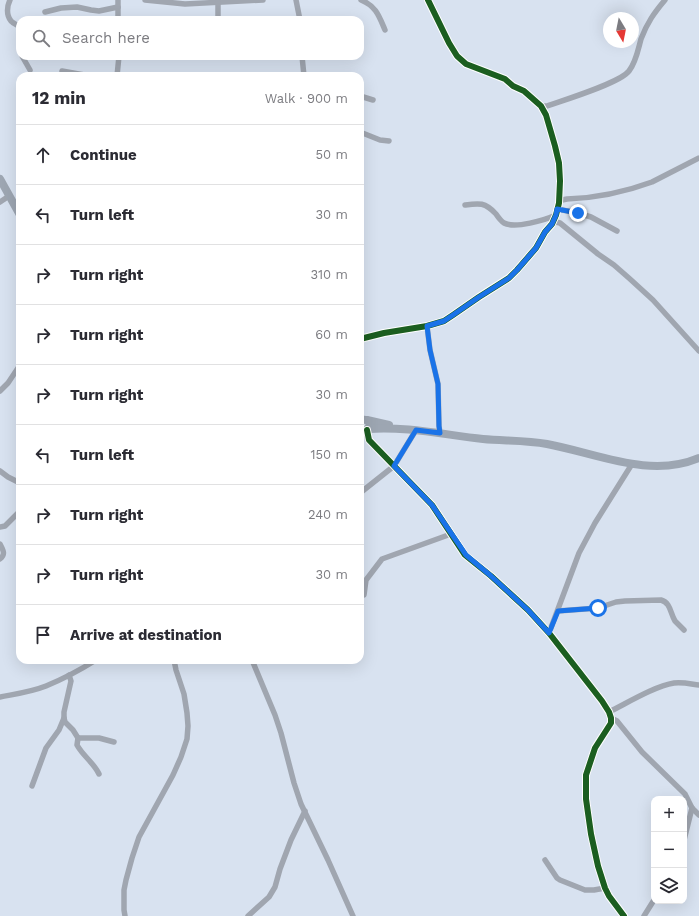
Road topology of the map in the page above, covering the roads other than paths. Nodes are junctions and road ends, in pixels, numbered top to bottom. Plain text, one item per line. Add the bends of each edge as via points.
1 (10, 0) edge
2 (118, 0) edge
3 (145, 0) edge
4 (263, 0) edge
5 (296, 0) edge
6 (361, 0) edge
7 (428, 0) edge
8 (665, 0) edge
9 (218, 2) junction
10 (118, 7) junction
11 (45, 12) dead end
12 (118, 16) edge
13 (218, 16) edge
14 (299, 16) edge
15 (16, 24) edge
16 (385, 30) dead end
17 (24, 60) edge
18 (119, 60) edge
19 (302, 60) edge
20 (30, 70) dead end
21 (62, 71) dead end
22 (68, 72) edge
23 (117, 72) edge
24 (304, 72) edge
25 (364, 97) edge
26 (373, 100) dead end
27 (541, 106) junction
28 (364, 134) edge
29 (389, 141) dead end
30 (699, 158) edge
31 (0, 179) edge
32 (9, 196) junction
33 (0, 202) edge
34 (559, 203) junction
35 (465, 205) dead end
36 (16, 208) edge
37 (557, 212) junction
38 (552, 224) junction
39 (617, 231) dead end
40 (427, 326) junction
41 (364, 337) edge
42 (699, 350) edge
43 (16, 371) edge
44 (0, 391) edge
45 (364, 420) edge
46 (364, 420) edge
47 (364, 428) edge
48 (364, 429) edge
49 (412, 430) junction
50 (364, 432) edge
51 (440, 433) junction
52 (699, 458) edge
53 (632, 464) junction
54 (394, 466) junction
55 (0, 471) edge
56 (16, 481) edge
57 (364, 490) edge
58 (16, 515) edge
59 (0, 528) edge
60 (451, 534) junction
61 (0, 544) edge
62 (0, 559) edge
63 (364, 595) dead end
64 (558, 611) junction
65 (684, 630) dead end
66 (549, 633) junction
67 (89, 664) edge
68 (175, 664) edge
69 (254, 664) edge
70 (69, 675) junction
71 (699, 685) edge
72 (0, 697) edge
73 (610, 715) junction
74 (64, 718) junction
75 (78, 738) junction
76 (114, 742) dead end
77 (99, 774) dead end
78 (32, 786) dead end
79 (692, 808) junction
80 (304, 811) junction
81 (699, 815) edge
82 (686, 832) edge
83 (545, 860) dead end
84 (605, 888) junction
85 (652, 904) edge
86 (125, 916) edge
87 (248, 916) edge
88 (353, 916) edge
89 (624, 916) edge
90 (644, 916) edge

1 - 15 street via 7,6 9,16
2 - 10 street
3 - 9 street via 185,4
4 - 9 street
5 - 14 street
6 - 16 street via 378,14
7 - 27 street via 449,43 466,64 505,79
8 - 27 street via 650,19 637,56 628,72 604,86
9 - 13 street
10 - 11 street via 99,11 78,7 61,8
10 - 12 street
17 - 20 street
18 - 23 street
19 - 24 street
21 - 22 street
25 - 26 street
27 - 34 street via 546,115 559,163
28 - 29 street
30 - 34 street via 644,185 602,196 562,200
31 - 32 main road
32 - 33 street
32 - 36 main road
34 - 37 street
35 - 37 street via 477,203 489,207 510,226 543,220
37 - 38 street
37 - 39 street via 578,213 591,217
38 - 40 street via 536,248 509,278 444,321
38 - 42 street via 560,223 614,265 653,300
40 - 41 street
40 - 51 street via 438,384
43 - 44 street
45 - 47 main road via 370,425
46 - 49 main road
48 - 49 main road
49 - 51 main road
49 - 54 street
50 - 54 street
51 - 53 main road via 547,444
52 - 53 main road via 676,465
53 - 64 street via 579,553
54 - 57 street
54 - 60 street via 432,505
55 - 56 street
58 - 59 street
60 - 63 street via 382,559 366,580
60 - 66 street via 466,555 528,610
61 - 62 street via 4,553
64 - 65 street via 598,608 616,602 661,600 667,603 674,620
64 - 66 street
66 - 73 street
67 - 70 street
68 - 86 street via 188,713 187,740 174,775 139,837 124,890
69 - 80 street via 275,715
70 - 72 street via 34,690
70 - 74 street via 71,681
71 - 73 street via 674,683 661,687
73 - 79 street via 642,752 685,794
73 - 84 street via 611,723 595,748 586,776 591,834
74 - 75 street
74 - 78 street via 46,748
75 - 76 street via 99,738
75 - 77 street via 79,749
79 - 81 street
79 - 82 street
80 - 87 street via 275,887 269,897
80 - 88 street
83 - 84 street via 560,880 590,891
84 - 89 street
85 - 90 street

